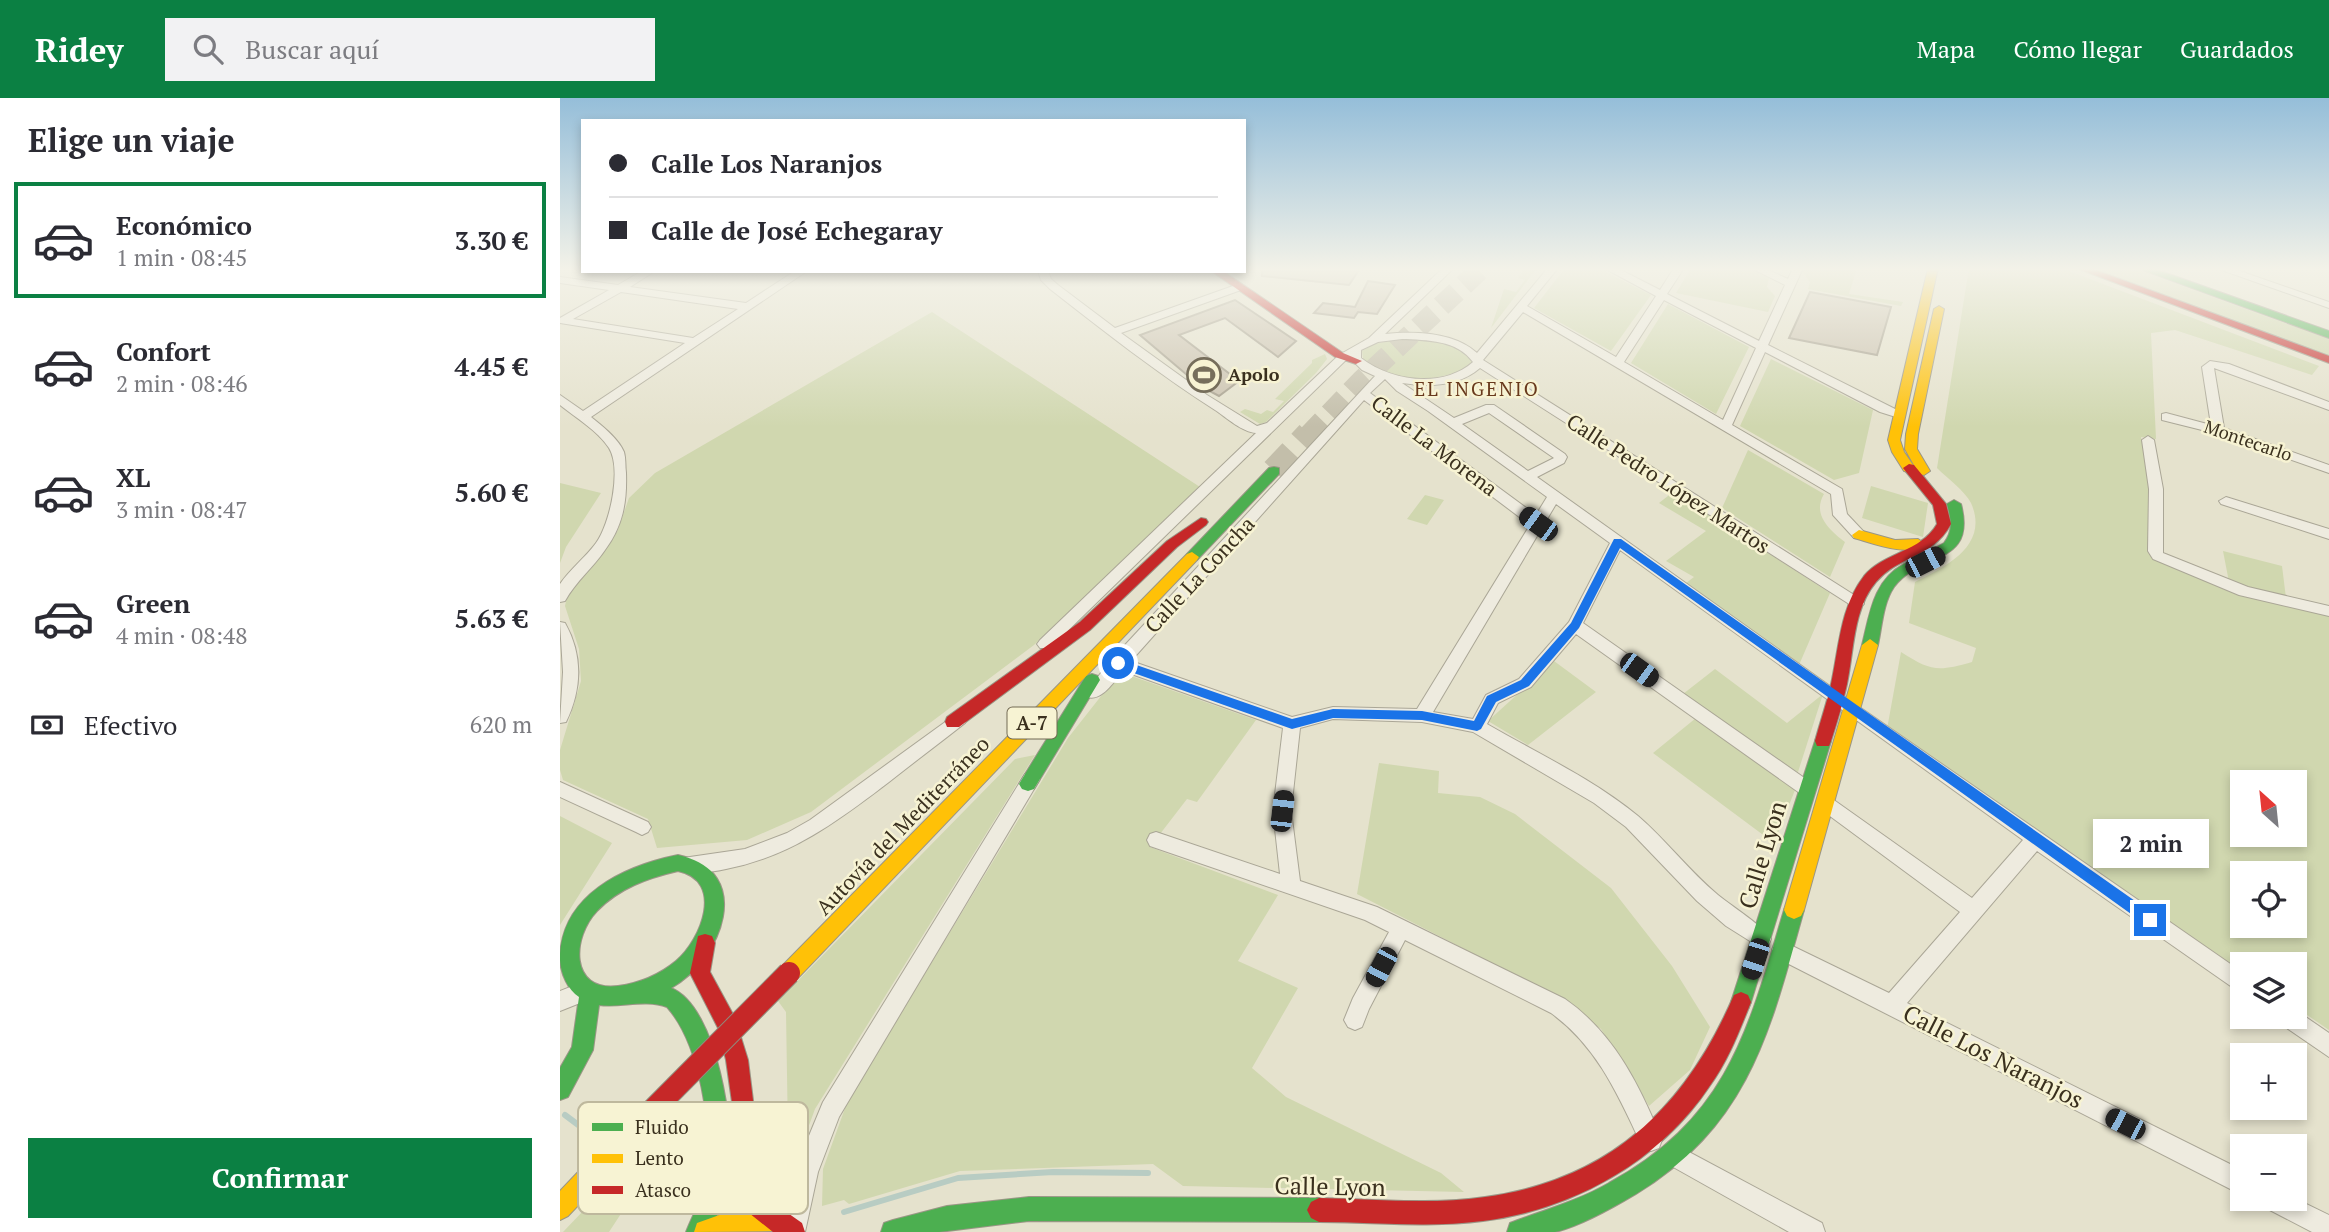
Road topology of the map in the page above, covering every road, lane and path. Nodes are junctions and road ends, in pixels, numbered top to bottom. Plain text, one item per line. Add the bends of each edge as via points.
1 (564, 321) edge
2 (728, 321) edge
3 (1099, 321) edge
4 (1139, 321) edge
5 (1301, 321) edge
6 (1303, 321) edge
7 (1391, 321) edge
8 (1511, 321) edge
9 (1546, 321) edge
10 (1645, 321) edge
11 (1712, 321) edge
12 (1773, 321) edge
13 (1921, 321) edge
14 (1937, 321) edge
15 (2224, 321) edge
16 (2299, 321) edge
17 (2326, 330) edge
18 (1114, 332) junction
19 (696, 342) junction
20 (1762, 346) junction
21 (1358, 351) junction
22 (2329, 360) edge
23 (1478, 361) junction
24 (1618, 363) junction
25 (1386, 376) junction
26 (1364, 394) junction
27 (560, 398) edge
28 (2329, 405) edge
29 (1899, 414) junction
30 (582, 417) junction
31 (2166, 417) dead end
32 (1453, 423) junction
33 (1726, 426) junction
34 (2218, 430) junction
35 (1256, 435) junction
36 (2148, 440) dead end
37 (2329, 469) edge
38 (1274, 471) tunnel mouth
39 (1527, 477) junction
40 (1554, 496) junction
41 (2226, 501) dead end
42 (1538, 524) junction
43 (2329, 534) edge
44 (1859, 535) junction
45 (1618, 541) junction
46 (1931, 543) junction
47 (1864, 587) junction
48 (560, 597) edge
49 (1857, 604) junction
50 (2329, 611) edge
51 (1575, 625) junction
52 (1127, 626) junction
53 (560, 627) edge
54 (1118, 663) junction
55 (1836, 698) junction
56 (1024, 706) dead end
57 (1852, 710) junction
58 (1422, 716) junction
59 (560, 717) edge
60 (953, 722) junction
61 (1292, 724) junction
62 (1477, 726) junction
63 (1028, 784) junction
64 (560, 789) edge
65 (1807, 789) junction
66 (1825, 803) junction
67 (642, 827) dead end
68 (2036, 839) junction
69 (1156, 840) dead end
70 (687, 864) junction
71 (1291, 885) junction
72 (1974, 911) junction
73 (1401, 929) junction
74 (1761, 939) junction
75 (705, 943) junction
76 (564, 950) edge
77 (1782, 950) junction
78 (2230, 976) edge
79 (587, 993) junction
80 (634, 994) junction
81 (737, 999) dead end
82 (560, 1001) edge
83 (1891, 1006) junction
84 (1355, 1020) dead end
85 (2305, 1029) edge
86 (2329, 1046) edge
87 (688, 1048) dead end
88 (560, 1089) edge
89 (661, 1102) edge
90 (713, 1102) edge
91 (743, 1102) edge
92 (1651, 1140) junction
93 (1674, 1155) junction
94 (808, 1166) edge
95 (2230, 1177) edge
96 (578, 1189) edge
97 (560, 1208) edge
98 (2296, 1211) edge
99 (704, 1214) edge
100 (768, 1214) edge
101 (774, 1219) junction
102 (2329, 1228) edge
103 (793, 1231) edge
104 (698, 1232) edge
105 (706, 1232) edge
106 (893, 1232) edge
107 (1519, 1232) edge
108 (1813, 1232) edge

1 - 19 street
2 - 19 street
3 - 18 street
4 - 18 street
5 - 21 main road via 1329,340
6 - 21 main road
7 - 21 street
8 - 23 street
9 - 24 street
10 - 24 street
11 - 20 street
12 - 20 street
13 - 29 main road
14 - 57 main road, Calle Lyon via 1911,449 1919,465 1955,504 1959,528 1941,553 1906,569 1886,587
15 - 22 main road
16 - 17 main road
18 - 35 street
19 - 30 street
20 - 29 street
20 - 33 street
21 - 23 street, Calle Pedro López Martos via 1404,336 1431,338 1459,345
21 - 25 street
21 - 35 street
23 - 25 street via 1466,374 1442,380
23 - 49 street, Calle Pedro López Martos
24 - 33 street
25 - 26 street, Calle La Concha
25 - 32 street
26 - 42 street, Calle La Morena
26 - 54 street, Calle La Concha
27 - 30 street
28 - 34 street via 2210,364
29 - 46 main road via 1895,450 1944,516 1941,532
30 - 48 street via 618,453 620,508 601,546
31 - 34 street, Montecarlo
32 - 39 street
32 - 39 street via 1490,408 1561,457
33 - 44 street via 1837,492 1840,515
34 - 37 street, Montecarlo
35 - 60 street via 1037,652
36 - 50 street via 2156,489 2158,556 2244,591
38 - 52 main road, Autovía del Mediterráneo / A-7
39 - 40 street
40 - 42 street
40 - 45 street
41 - 43 street
42 - 58 street
44 - 46 main road via 1895,545
44 - 47 main road via 1865,543
45 - 51 street
45 - 55 street
46 - 47 main road, Calle Lyon via 1891,559
47 - 49 main road, Calle Lyon
49 - 55 main road, Calle Lyon
51 - 62 street via 1525,683 1492,699
51 - 65 street
52 - 63 main road
52 - 89 main road, Autovía del Mediterráneo / A-7, bridge
53 - 59 street via 573,665
54 - 61 street
54 - 63 street, Calle La Concha
55 - 57 street
55 - 65 main road, Calle Lyon
56 - 60 main road, A-7 via 1206,517 1085,626
57 - 66 main road, Calle Lyon
57 - 68 street
58 - 61 street via 1333,713
58 - 62 street
60 - 70 street via 819,826 738,861
61 - 71 street via 1282,811
62 - 74 street via 1600,797 1632,822 1704,895
63 - 94 street, Calle La Concha via 831,1110
64 - 67 street
65 - 74 main road, Calle Lyon
66 - 72 street
66 - 77 main road, Calle Lyon
68 - 72 street
68 - 78 street
69 - 71 street
70 - 75 main road via 710,881 715,897 718,912
70 - 76 main road via 654,867 612,887 582,915
71 - 73 street
72 - 83 street
73 - 84 street
73 - 92 street via 1577,1018 1606,1050
74 - 92 main road, Calle Lyon via 1730,1034 1715,1064 1686,1104
75 - 80 main road via 671,976
75 - 91 main road via 700,973 727,1025
76 - 79 main road via 567,973
77 - 83 street, Calle Los Naranjos
77 - 93 main road, Calle Lyon via 1746,1062 1704,1124
79 - 80 main road via 606,999
79 - 82 street
79 - 88 main road via 582,1050
80 - 90 main road via 661,994 677,1002 689,1018
81 - 87 main road
83 - 95 street, Calle Los Naranjos
85 - 86 street
92 - 106 main road, Calle Lyon via 1582,1182 1502,1206 1423,1211 1011,1208
93 - 107 main road, Calle Lyon via 1587,1209
93 - 108 street
96 - 97 main road, Autovía del Mediterráneo / A-7, bridge
98 - 102 street
99 - 104 main road
100 - 101 main road
101 - 103 main road
101 - 105 main road via 750,1216

